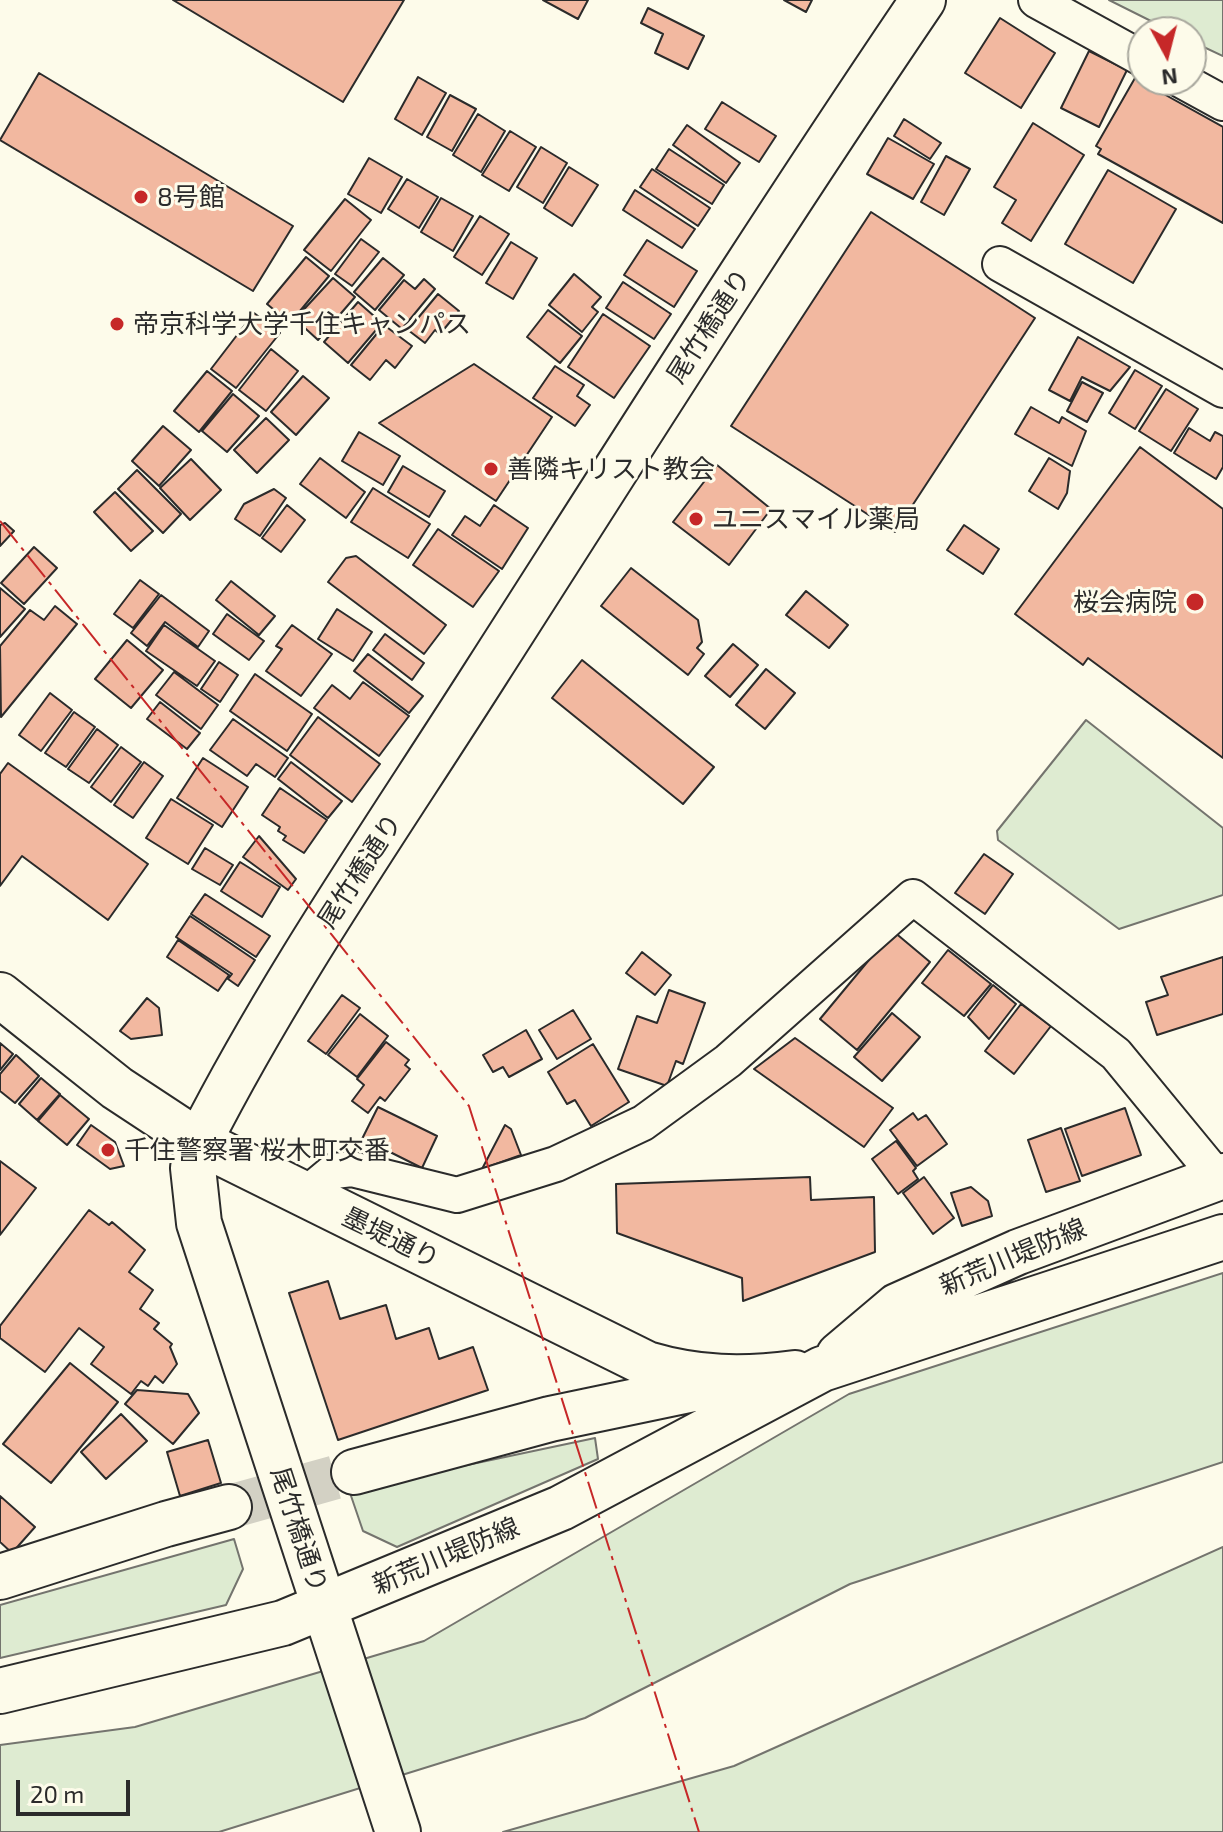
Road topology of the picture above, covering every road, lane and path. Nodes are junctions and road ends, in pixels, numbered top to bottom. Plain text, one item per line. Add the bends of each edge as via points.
1 (923, 0) edge
2 (1036, 0) edge
3 (1127, 50) edge
4 (1000, 264) dead end
5 (1223, 390) edge
6 (0, 995) edge
7 (199, 1142) junction
8 (1220, 1177) edge
9 (304, 1196) junction
10 (1223, 1237) edge
11 (822, 1369) junction
12 (742, 1380) junction
13 (354, 1472) tunnel mouth
14 (229, 1507) tunnel mouth
15 (0, 1577) edge
16 (324, 1607) junction
17 (0, 1691) edge
18 (398, 1832) edge

1 - 7 main road, 尾竹橋通り via 820,152 331,916 241,1060
2 - 3 street
4 - 5 street
6 - 7 main road, 墨堤通り via 117,1088
7 - 9 main road, 墨堤通り
7 - 16 main road, 尾竹橋通り via 193,1168 199,1223
8 - 9 street via 1116,1054 913,897 728,1061 643,1123 556,1164 457,1195 352,1169 334,1171
8 - 11 main road, 新荒川堤防線 via 1031,1247 897,1306
9 - 12 main road, 墨堤通り via 647,1364 705,1378
10 - 11 main road, 新荒川堤防線
11 - 12 main road, 墨堤通り
11 - 16 main road, 新荒川堤防線 via 561,1508
12 - 13 main road via 550,1419
14 - 15 main road
16 - 17 main road, 新荒川堤防線 via 231,1638
16 - 18 main road, 尾竹橋通り

